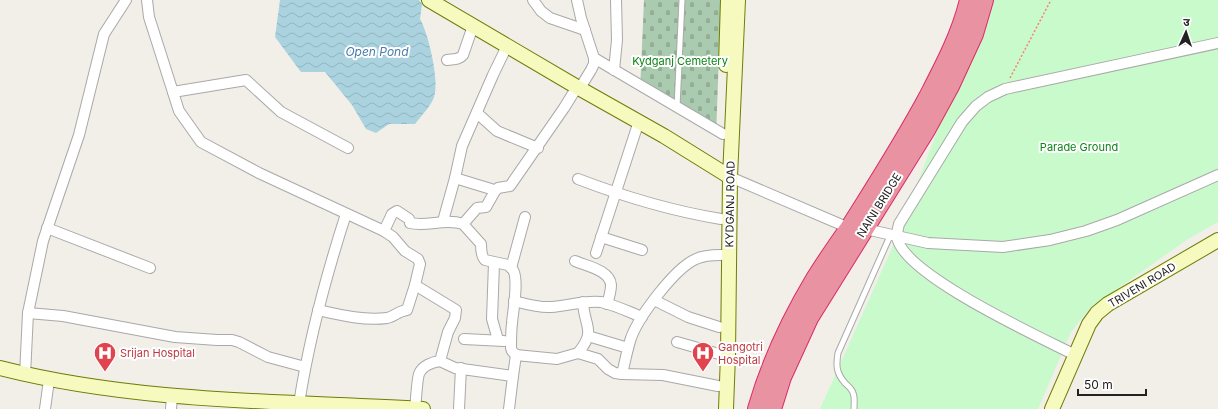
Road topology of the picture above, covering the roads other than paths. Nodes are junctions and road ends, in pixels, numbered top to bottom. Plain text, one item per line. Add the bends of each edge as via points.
1 (126, 0) edge
2 (147, 0) edge
3 (429, 0) edge
4 (533, 0) edge
5 (577, 0) edge
6 (616, 0) edge
7 (682, 0) edge
8 (728, 0) edge
9 (738, 0) edge
10 (969, 0) edge
11 (984, 0) edge
12 (473, 26) junction
13 (585, 30) junction
14 (1218, 43) edge
15 (507, 46) junction
16 (447, 60) dead end
17 (593, 64) junction
18 (614, 70) junction
19 (578, 88) junction
20 (173, 92) junction
21 (677, 107) junction
22 (476, 113) junction
23 (639, 121) junction
24 (723, 134) junction
25 (348, 148) dead end
26 (538, 148) junction
27 (726, 175) junction
28 (1218, 175) edge
29 (455, 178) junction
30 (578, 179) dead end
31 (495, 192) junction
32 (616, 193) junction
33 (346, 214) junction
34 (525, 217) dead end
35 (721, 219) junction
36 (443, 221) junction
37 (463, 224) junction
38 (855, 227) junction
39 (48, 228) junction
40 (384, 231) junction
41 (894, 236) junction
42 (601, 237) junction
43 (1218, 240) edge
44 (642, 250) dead end
45 (596, 253) dead end
46 (720, 255) junction
47 (575, 261) dead end
48 (494, 263) junction
49 (150, 268) dead end
50 (511, 268) junction
51 (415, 285) junction
52 (654, 300) junction
53 (514, 301) junction
54 (583, 302) junction
55 (607, 304) junction
56 (318, 310) junction
57 (28, 313) junction
58 (642, 317) junction
59 (719, 327) junction
60 (588, 336) junction
61 (464, 339) dead end
62 (498, 340) junction
63 (511, 341) junction
64 (677, 342) dead end
65 (628, 348) junction
66 (578, 353) junction
67 (719, 354) junction
68 (516, 355) junction
69 (1075, 355) junction
70 (440, 361) junction
71 (305, 366) junction
72 (461, 368) junction
73 (1, 371) edge
74 (622, 374) junction
75 (24, 375) junction
76 (513, 376) junction
77 (49, 380) junction
78 (718, 386) junction
79 (171, 403) edge
80 (227, 404) edge
81 (299, 404) junction
82 (415, 408) edge
83 (45, 409) edge
84 (423, 409) edge
85 (459, 409) edge
86 (509, 409) edge
87 (717, 409) edge
88 (726, 409) edge
89 (757, 409) edge
90 (772, 409) edge
91 (854, 409) edge
92 (1052, 409) edge

1 - 39 street via 104,34 79,135
2 - 20 street via 149,16
3 - 12 main road
4 - 13 street via 550,18
5 - 13 street
6 - 18 street via 617,40
7 - 21 lane
8 - 24 main road, KYDGANJ ROAD
9 - 27 main road, KYDGANJ ROAD
10 - 38 highway, NAINI BRIDGE via 954,46
11 - 38 highway, NAINI BRIDGE via 974,34 926,130
12 - 15 main road
12 - 16 street via 461,58
13 - 17 street
14 - 41 street via 1005,89 988,97 962,122
15 - 19 main road
15 - 22 street
17 - 18 street
17 - 19 street
18 - 21 street
19 - 23 main road
19 - 26 street
20 - 25 street via 246,80 281,112
20 - 33 street via 179,111 201,142
21 - 24 street
22 - 26 street via 497,131
22 - 29 street via 462,146
23 - 27 main road
23 - 32 street
24 - 27 main road, KYDGANJ ROAD
26 - 31 street via 510,186 498,188
27 - 35 main road, KYDGANJ ROAD
27 - 38 street
27 - 88 main road, KYDGANJ ROAD
28 - 41 street via 1117,220 1050,240 1003,247 928,243
29 - 31 street
29 - 36 street
30 - 32 street
31 - 37 street via 486,207 477,208
32 - 35 street via 666,208
32 - 42 street
33 - 40 street
33 - 56 street
34 - 50 street
35 - 46 main road, KYDGANJ ROAD
36 - 37 street
36 - 40 street via 421,225 410,223 409,219 397,211 392,214
37 - 48 street via 481,244 484,258
38 - 41 street
38 - 89 highway, NAINI BRIDGE via 815,279 794,318 775,359
38 - 90 highway, NAINI BRIDGE via 782,377
39 - 49 street
39 - 57 street
40 - 51 street via 405,251 418,259 420,264
41 - 69 street via 915,263 950,288
41 - 91 lane via 838,353 837,372 854,395
42 - 44 street
42 - 45 street
43 - 69 main road, TRIVENI ROAD via 1096,313
46 - 52 street via 697,258 687,264
46 - 59 main road, KYDGANJ ROAD
47 - 55 street via 604,273 609,278 611,283
48 - 50 street via 508,265
48 - 62 street via 492,319
50 - 53 street via 514,274
51 - 56 street via 407,310 391,317 365,318
51 - 70 street via 456,310
52 - 58 street
52 - 59 street via 688,317
53 - 54 street via 544,307
53 - 63 street
54 - 55 street
54 - 60 street
55 - 58 street
56 - 71 street
57 - 71 street via 78,319 175,338 232,340 276,360
57 - 75 street
58 - 65 street
59 - 67 main road, KYDGANJ ROAD
60 - 65 street
60 - 66 street
61 - 62 street
62 - 63 street
63 - 68 street via 512,352
64 - 67 street
65 - 74 street
66 - 68 street via 557,359
66 - 74 street via 598,359 611,371
67 - 78 main road, KYDGANJ ROAD
68 - 76 street
69 - 92 main road, TRIVENI ROAD
70 - 72 street
70 - 82 street via 428,365 419,373
71 - 81 street
72 - 76 street
72 - 85 street
73 - 75 main road
74 - 78 street via 663,376
75 - 77 main road
76 - 86 street
77 - 79 main road
77 - 83 street
78 - 87 main road, KYDGANJ ROAD
79 - 80 main road
80 - 81 main road
81 - 82 main road
82 - 84 main road

